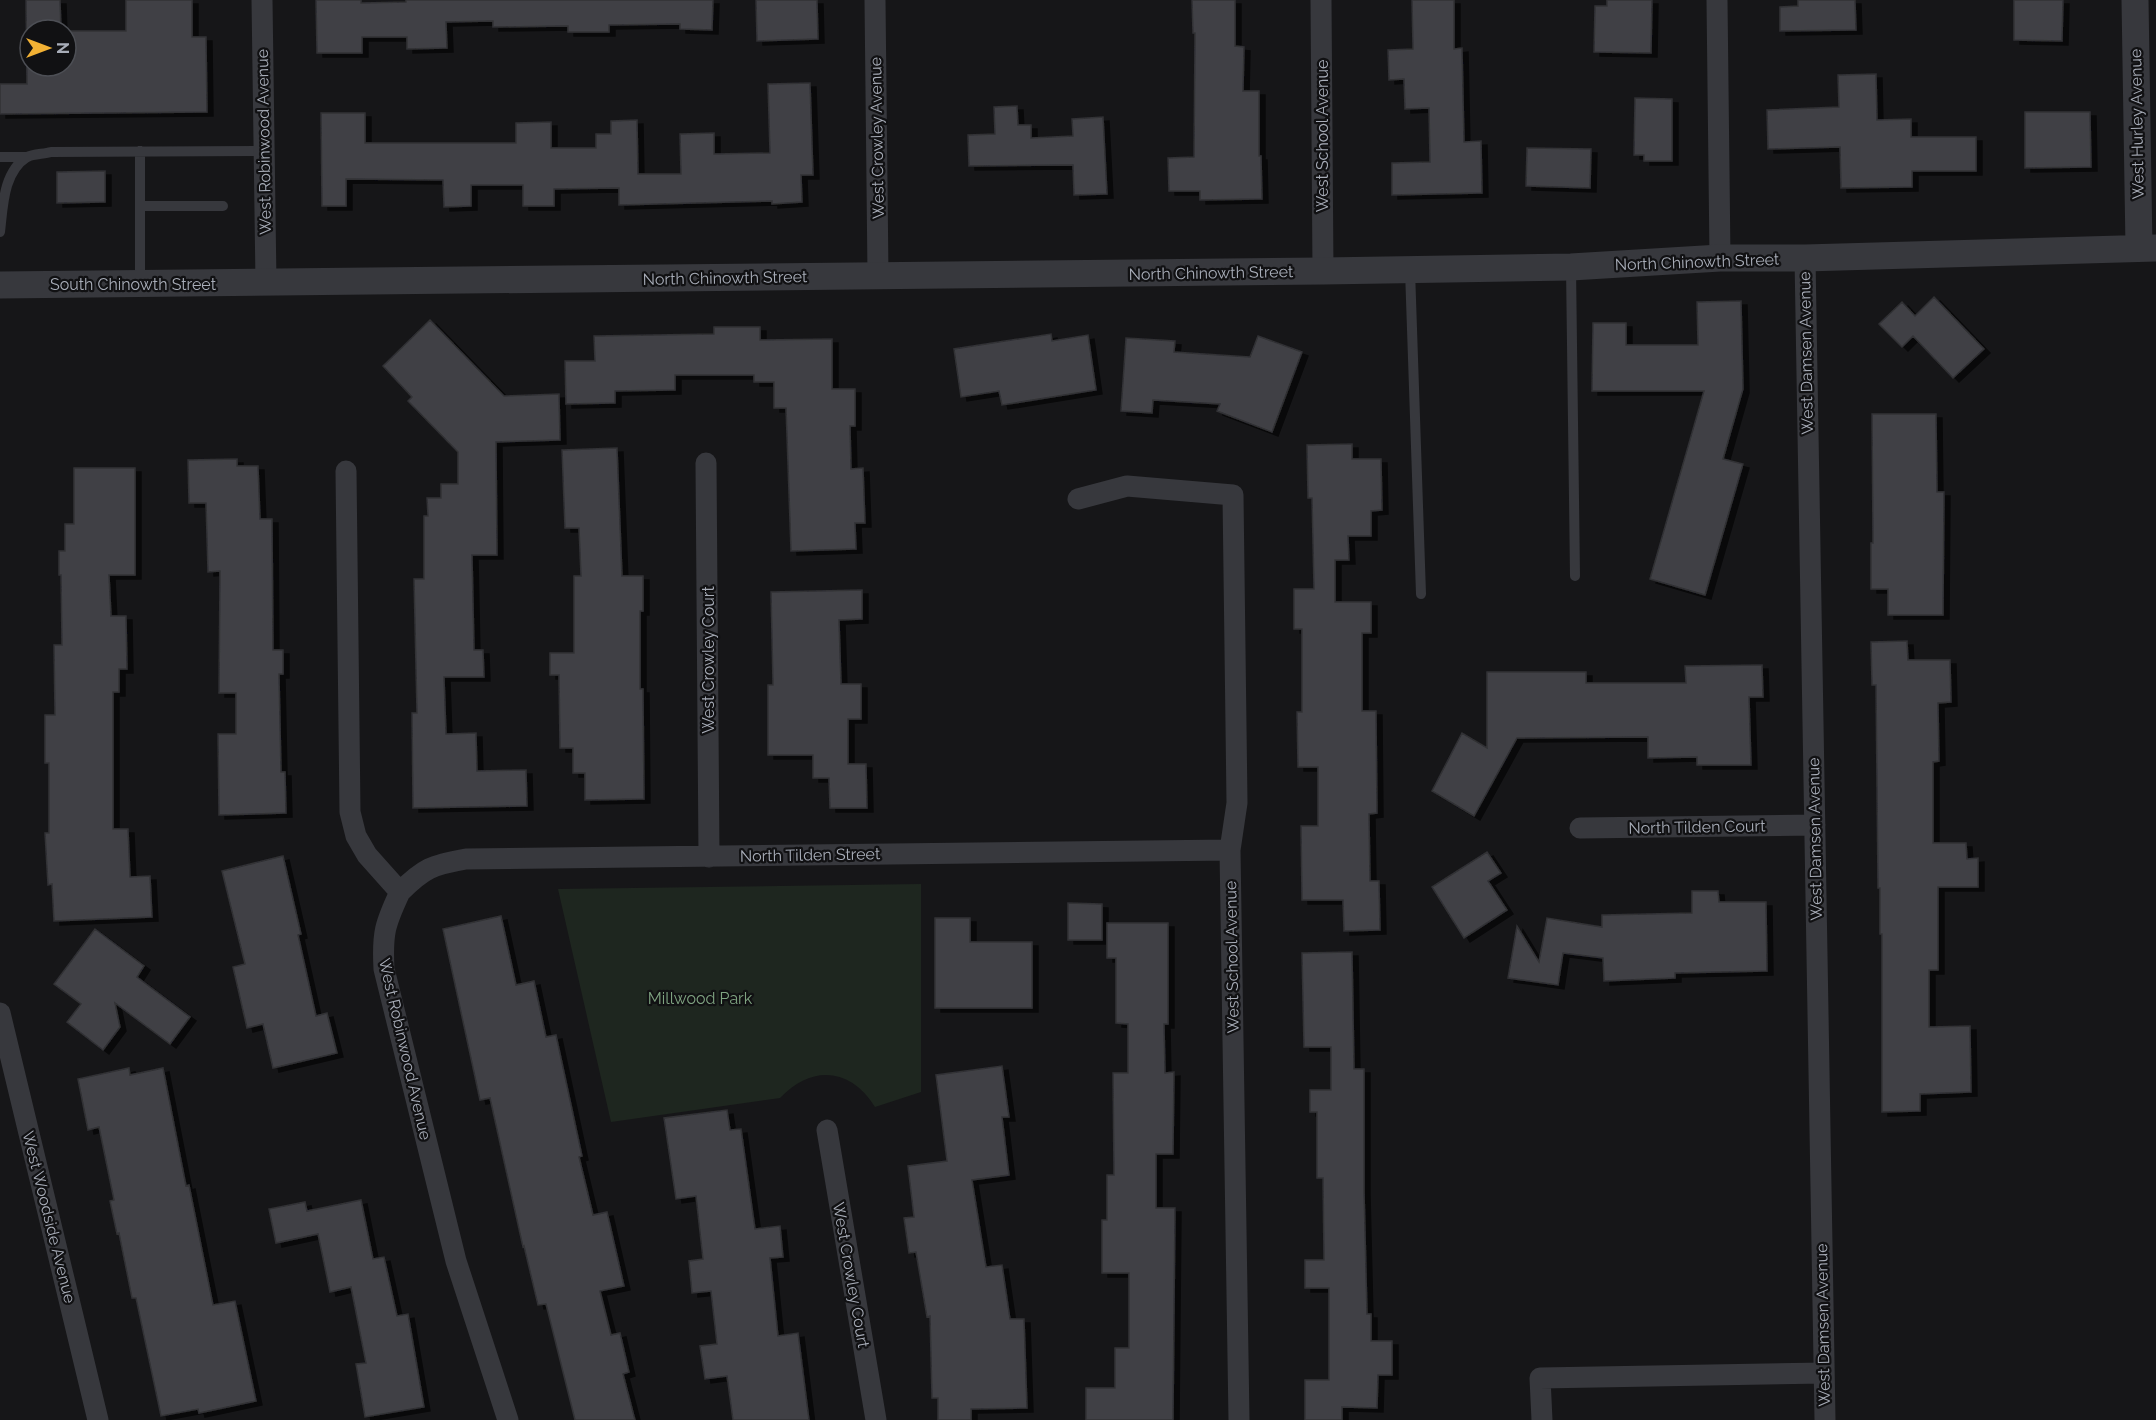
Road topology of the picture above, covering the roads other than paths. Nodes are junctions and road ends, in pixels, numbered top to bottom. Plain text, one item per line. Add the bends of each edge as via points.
1 (262, 0) edge
2 (875, 0) edge
3 (1321, 0) edge
4 (1717, 0) edge
5 (2135, 0) edge
6 (264, 150) junction
7 (140, 151) junction
8 (0, 157) edge
9 (28, 157) junction
10 (140, 206) junction
11 (223, 206) dead end
12 (0, 232) edge
13 (2147, 248) edge
14 (1720, 258) junction
15 (1804, 258) junction
16 (1571, 267) junction
17 (1410, 270) junction
18 (1323, 271) junction
19 (878, 276) junction
20 (266, 283) junction
21 (140, 284) junction
22 (0, 285) edge
23 (706, 463) dead end
24 (346, 471) dead end
25 (1078, 500) dead end
26 (1575, 576) dead end
27 (1421, 594) dead end
28 (1815, 825) junction
29 (1580, 828) dead end
30 (1230, 850) junction
31 (709, 857) junction
32 (400, 892) junction
33 (0, 1013) edge
34 (827, 1130) dead end
35 (1824, 1373) junction
36 (98, 1420) edge
37 (508, 1420) edge
38 (876, 1420) edge
39 (1239, 1420) edge
40 (1542, 1420) edge
41 (1825, 1420) edge

1 - 6 street, West Robinwood Avenue
2 - 19 street, West Crowley Avenue
3 - 18 street, West School Avenue
4 - 14 street
5 - 13 street, West Hurley Avenue
6 - 7 lane
6 - 20 street, West Robinwood Avenue
7 - 9 lane via 51,152
7 - 10 lane
8 - 9 lane
9 - 12 lane via 12,173 5,192
10 - 11 lane
10 - 21 lane
13 - 15 street, North Chinowth Street
14 - 15 street, North Chinowth Street
14 - 16 street, North Chinowth Street
15 - 28 street, West Damsen Avenue
16 - 17 street, North Chinowth Street
16 - 26 lane
17 - 18 street, North Chinowth Street
17 - 27 lane
18 - 19 street, North Chinowth Street
19 - 20 street, North Chinowth Street
20 - 21 street, South Chinowth Street
21 - 22 street, South Chinowth Street
23 - 31 street, West Crowley Court
24 - 32 street via 350,812 356,836 367,855
25 - 30 street, West School Avenue via 1126,486 1233,495 1237,803
28 - 29 street, North Tilden Court
28 - 35 street, West Damsen Avenue
30 - 31 street, North Tilden Street
30 - 39 street, West School Avenue
31 - 32 street, North Tilden Street via 466,859 419,874
32 - 37 street, West Robinwood Avenue via 386,922 384,969 456,1261
33 - 36 street, West Woodside Avenue
34 - 38 street, West Crowley Court
35 - 40 street via 1540,1378
35 - 41 street, West Damsen Avenue

